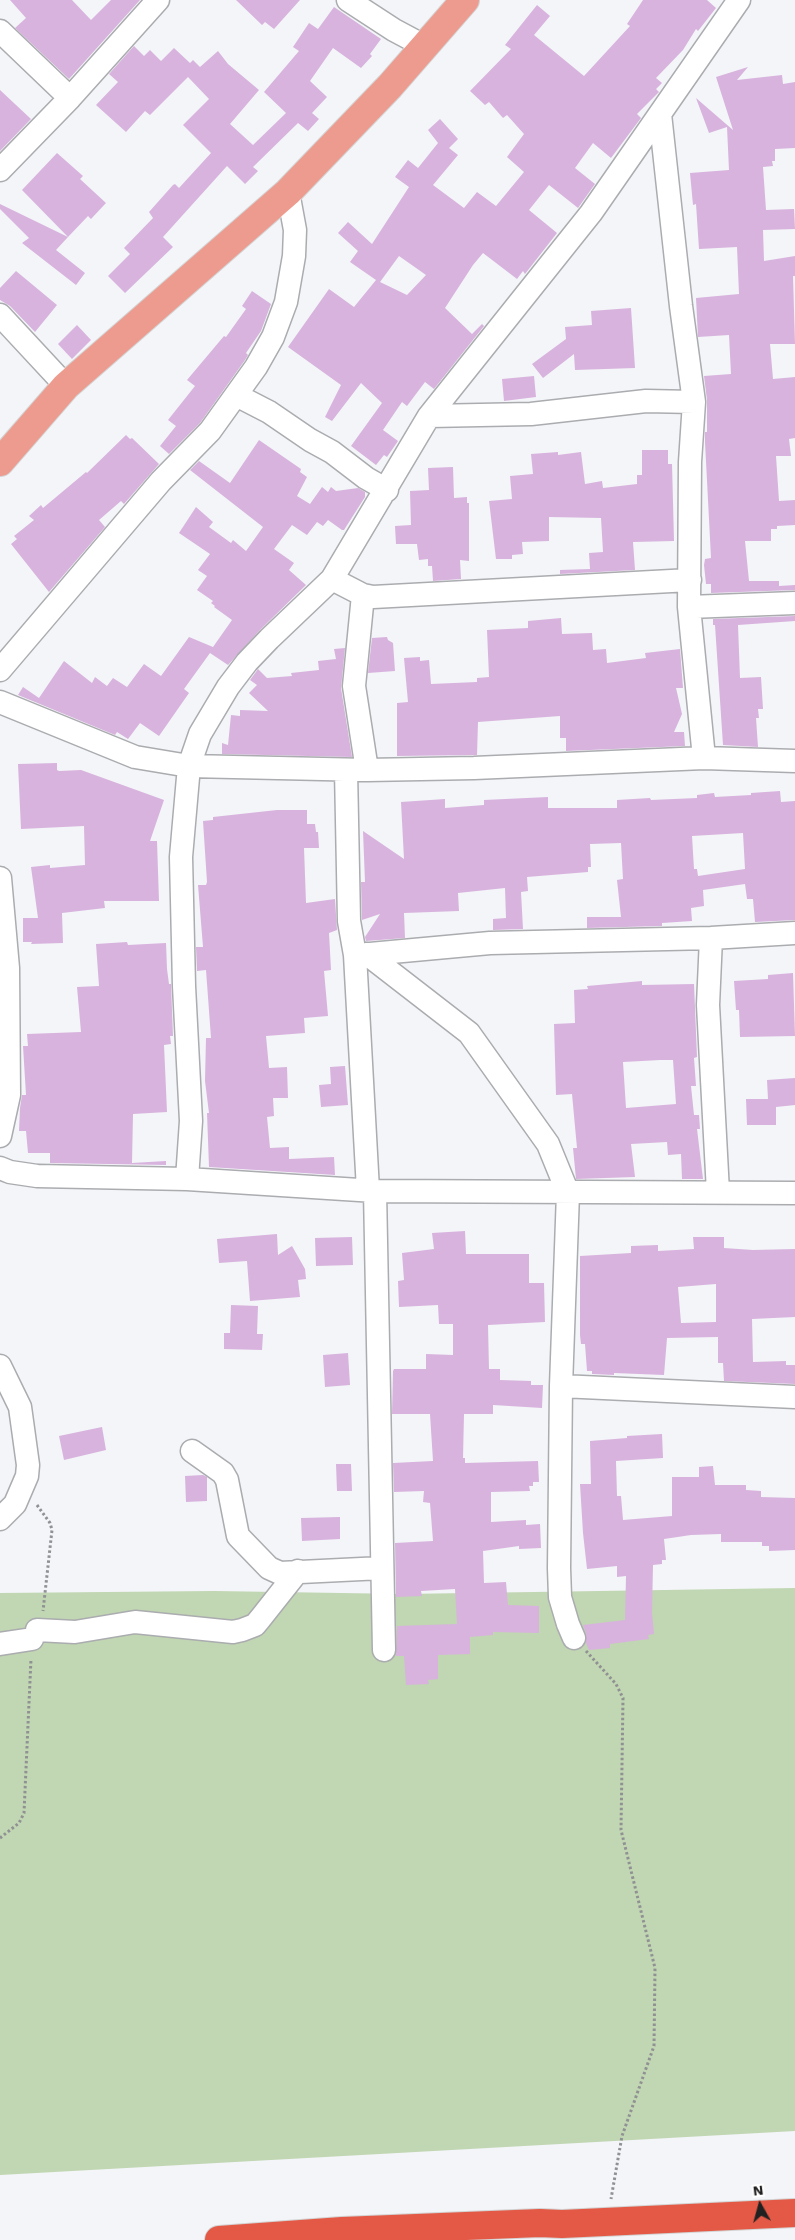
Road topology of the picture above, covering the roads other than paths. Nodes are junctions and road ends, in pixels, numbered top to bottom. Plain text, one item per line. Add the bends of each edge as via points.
1 (158, 0) edge
2 (348, 0) edge
3 (465, 0) edge
4 (739, 0) edge
5 (0, 31) edge
6 (424, 46) junction
7 (70, 98) junction
8 (660, 114) junction
9 (0, 170) edge
10 (288, 192) junction
11 (0, 315) edge
12 (66, 386) junction
13 (236, 395) junction
14 (694, 402) junction
15 (430, 416) junction
16 (0, 462) edge
17 (387, 490) junction
18 (332, 579) junction
19 (690, 580) junction
20 (363, 595) junction
21 (795, 604) edge
22 (689, 607) junction
23 (0, 670) edge
24 (0, 702) edge
25 (704, 758) junction
26 (795, 761) edge
27 (189, 766) junction
28 (356, 770) junction
29 (0, 878) edge
30 (795, 933) edge
31 (711, 938) junction
32 (361, 954) junction
33 (0, 1136) edge
34 (0, 1168) edge
35 (187, 1179) junction
36 (372, 1190) junction
37 (718, 1192) junction
38 (568, 1193) junction
39 (795, 1193) edge
40 (0, 1366) edge
41 (561, 1386) junction
42 (795, 1397) edge
43 (192, 1451) dead end
44 (0, 1519) edge
45 (382, 1568) junction
46 (298, 1571) junction
47 (574, 1638) road end
48 (0, 1644) edge
49 (384, 1650) dead end
50 (795, 2213) edge
51 (560, 2232) edge
52 (219, 2240) edge

1 - 7 street
2 - 6 street
3 - 6 main road
4 - 8 street
5 - 7 street
6 - 10 main road
7 - 9 street
8 - 14 street
8 - 15 street via 592,213
10 - 12 main road
10 - 13 street via 295,230 286,302 273,337
11 - 12 street
12 - 16 main road
13 - 17 street via 269,412
13 - 23 street via 210,430 154,488
14 - 15 street via 646,401 531,414
14 - 19 street via 690,462
15 - 17 street
17 - 18 street
18 - 20 street
18 - 27 street via 247,662 200,734
19 - 20 street
19 - 22 street
20 - 28 street via 354,686
21 - 22 street
22 - 25 street
24 - 27 street via 135,757
25 - 26 street
25 - 28 street
27 - 28 street
27 - 35 street via 181,857 190,1121
28 - 32 street via 347,878 350,921
29 - 33 street via 8,968 9,1095
30 - 31 street
31 - 32 street via 490,943
31 - 37 street via 708,1005
32 - 36 street
32 - 38 street via 469,1033 548,1144
34 - 35 street via 38,1176
35 - 36 street
36 - 38 street
36 - 45 street
37 - 38 street
37 - 39 street
38 - 41 street
40 - 44 street via 20,1407 28,1465 15,1504
41 - 42 street
41 - 47 street via 560,1597
43 - 46 street via 220,1469 226,1477 241,1541 274,1571
45 - 46 street
45 - 49 street
46 - 48 street via 260,1618 242,1630 233,1632 135,1622 35,1635
50 - 51 highway via 607,2222
51 - 52 highway via 540,2223 342,2230

